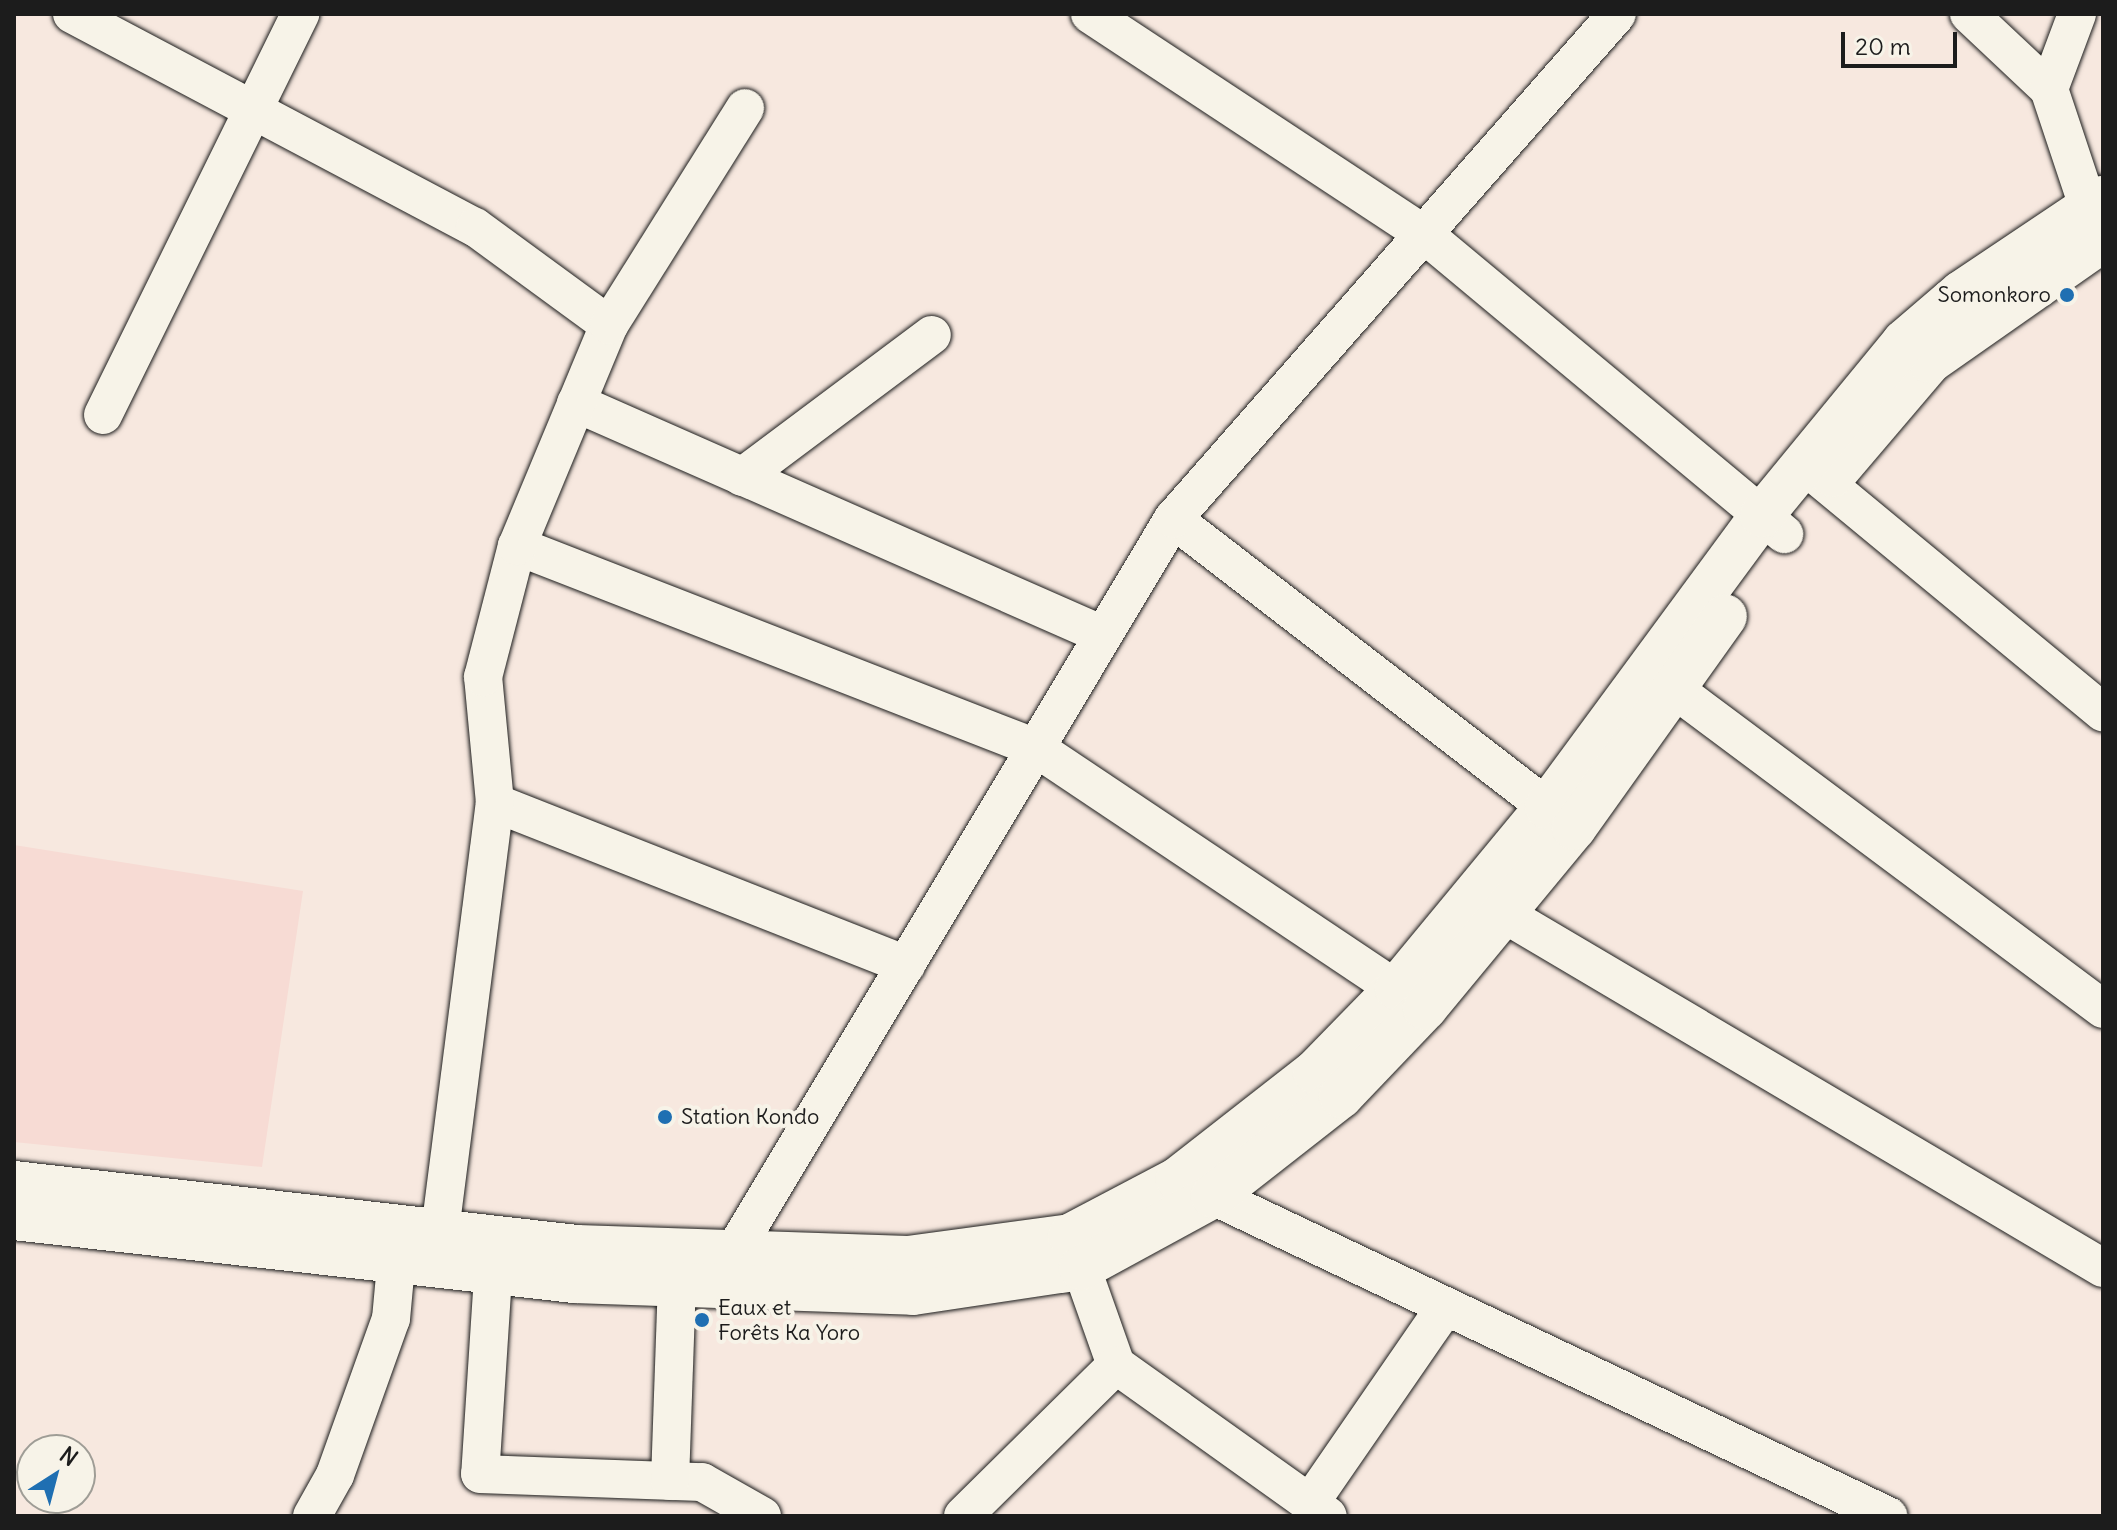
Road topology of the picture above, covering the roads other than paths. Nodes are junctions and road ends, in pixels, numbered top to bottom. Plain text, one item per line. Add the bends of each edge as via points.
1 (72, 14) edge
2 (300, 14) edge
3 (1090, 14) edge
4 (1617, 14) edge
5 (1969, 14) edge
6 (2077, 14) edge
7 (2049, 89) junction
8 (745, 108) dead end
9 (251, 113) junction
10 (2099, 222) edge
11 (1424, 234) junction
12 (609, 325) junction
13 (932, 335) dead end
14 (576, 403) junction
15 (103, 415) dead end
16 (1815, 474) junction
17 (742, 477) junction
18 (1173, 519) junction
19 (1773, 524) junction
20 (517, 546) junction
21 (1103, 635) junction
22 (1661, 679) junction
23 (2103, 712) edge
24 (1036, 748) junction
25 (495, 803) junction
26 (1560, 817) junction
27 (1488, 904) junction
28 (906, 965) junction
29 (1411, 998) junction
30 (2103, 1009) edge
31 (14, 1183) edge
32 (1195, 1188) junction
33 (14, 1218) edge
34 (412, 1240) junction
35 (1076, 1252) junction
36 (494, 1255) junction
37 (701, 1268) junction
38 (2103, 1268) edge
39 (1445, 1307) junction
40 (1116, 1365) junction
41 (670, 1481) junction
42 (1319, 1510) edge
43 (312, 1516) edge
44 (762, 1516) edge
45 (963, 1516) edge
46 (1888, 1516) edge

1 - 9 street
2 - 9 street
3 - 11 street
4 - 11 street
5 - 7 street
6 - 7 street
7 - 10 street
8 - 12 street
9 - 12 street via 475,227
9 - 15 street
10 - 16 main road via 1930,361
11 - 18 street
11 - 19 street
12 - 14 street
13 - 17 street
14 - 17 street
14 - 20 street
16 - 19 main road
16 - 23 street
17 - 21 street
18 - 21 street
18 - 26 street
19 - 22 main road
20 - 24 street
20 - 25 street via 483,677
21 - 24 street
22 - 26 main road
22 - 30 street
24 - 28 street
24 - 29 street
25 - 28 street
25 - 34 street
26 - 27 main road
27 - 29 main road
27 - 38 street
28 - 37 street
29 - 32 main road via 1341,1096
31 - 34 main road
32 - 35 main road
32 - 39 street
33 - 34 main road
34 - 36 main road
34 - 43 street via 391,1319 335,1475
35 - 37 main road via 913,1293
35 - 40 street
36 - 37 main road
36 - 41 street via 480,1474
37 - 41 street
39 - 42 street
39 - 46 street
40 - 42 street
40 - 45 street
41 - 44 street via 702,1482

